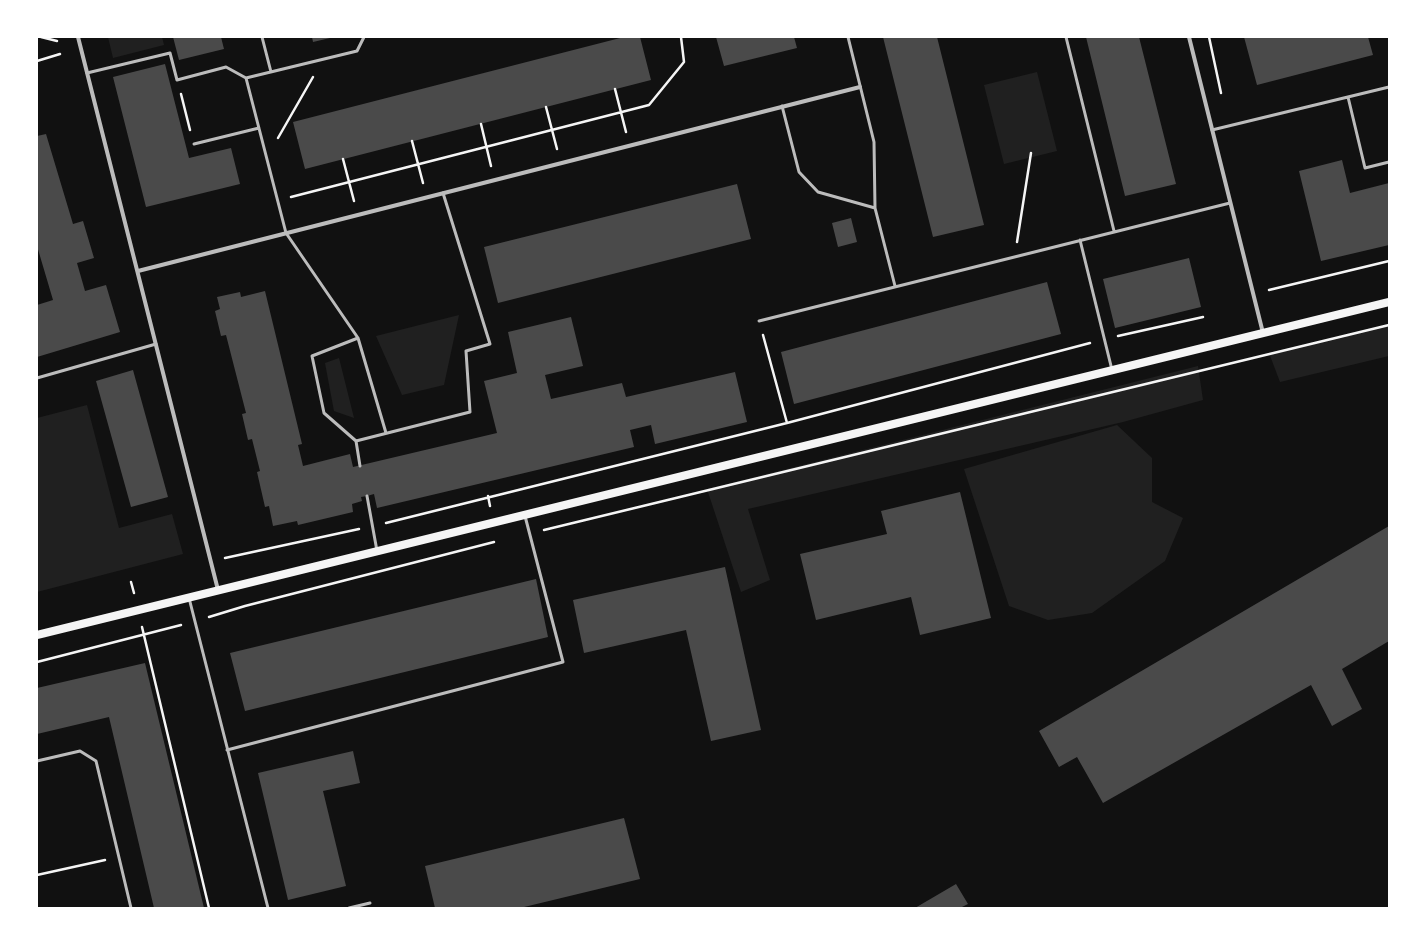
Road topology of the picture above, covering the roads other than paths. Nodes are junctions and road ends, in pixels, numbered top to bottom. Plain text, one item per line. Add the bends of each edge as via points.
1 (78, 37) edge
2 (262, 37) edge
3 (364, 37) edge
4 (848, 37) edge
5 (1066, 37) edge
6 (1189, 37) edge
7 (271, 72) junction
8 (88, 73) junction
9 (246, 78) junction
10 (860, 86) junction
11 (1389, 87) edge
12 (1348, 97) junction
13 (782, 106) junction
14 (259, 128) junction
15 (1212, 130) junction
16 (194, 144) road end
17 (1389, 162) edge
18 (442, 193) junction
19 (1230, 203) junction
20 (875, 208) junction
21 (1114, 232) junction
22 (286, 233) junction
23 (1080, 240) junction
24 (138, 271) junction
25 (894, 286) junction
26 (1389, 302) edge
27 (759, 321) road end
28 (1263, 333) junction
29 (358, 338) junction
30 (156, 344) junction
31 (1112, 370) junction
32 (37, 378) edge
33 (386, 433) junction
34 (356, 441) junction
35 (360, 466) dead end
36 (367, 496) dead end
37 (524, 515) junction
38 (377, 551) junction
39 (218, 590) junction
40 (188, 598) junction
41 (37, 635) edge
42 (227, 750) junction
43 (37, 761) edge
44 (370, 903) dead end
45 (132, 908) edge
46 (268, 908) edge
47 (349, 908) edge

1 - 8 street
2 - 7 lane
3 - 7 lane via 357,51
4 - 10 lane
5 - 21 lane
6 - 15 street
7 - 9 lane
8 - 9 lane via 170,53 177,80 226,67
8 - 24 street
9 - 14 lane
10 - 13 street
10 - 20 lane via 874,142
11 - 12 lane
12 - 15 lane
12 - 17 lane via 1365,168
13 - 18 street
13 - 20 lane via 799,172 818,192
14 - 16 lane
14 - 22 lane
15 - 19 street
18 - 22 street
18 - 33 lane via 490,344 466,351 470,412
19 - 21 lane
19 - 28 street
20 - 25 lane
21 - 23 lane
22 - 24 street
22 - 29 lane
23 - 25 lane
23 - 31 lane
24 - 30 street
25 - 27 lane
26 - 28 main road
28 - 31 main road
29 - 33 lane
29 - 34 lane via 312,356 324,413
30 - 32 lane
30 - 39 street
31 - 37 main road
33 - 34 lane
34 - 35 lane
36 - 38 lane
37 - 38 main road
37 - 42 lane via 563,662
38 - 39 main road
39 - 40 main road
40 - 41 main road
40 - 42 lane
42 - 46 lane
43 - 45 lane via 80,751 96,761
44 - 47 lane

